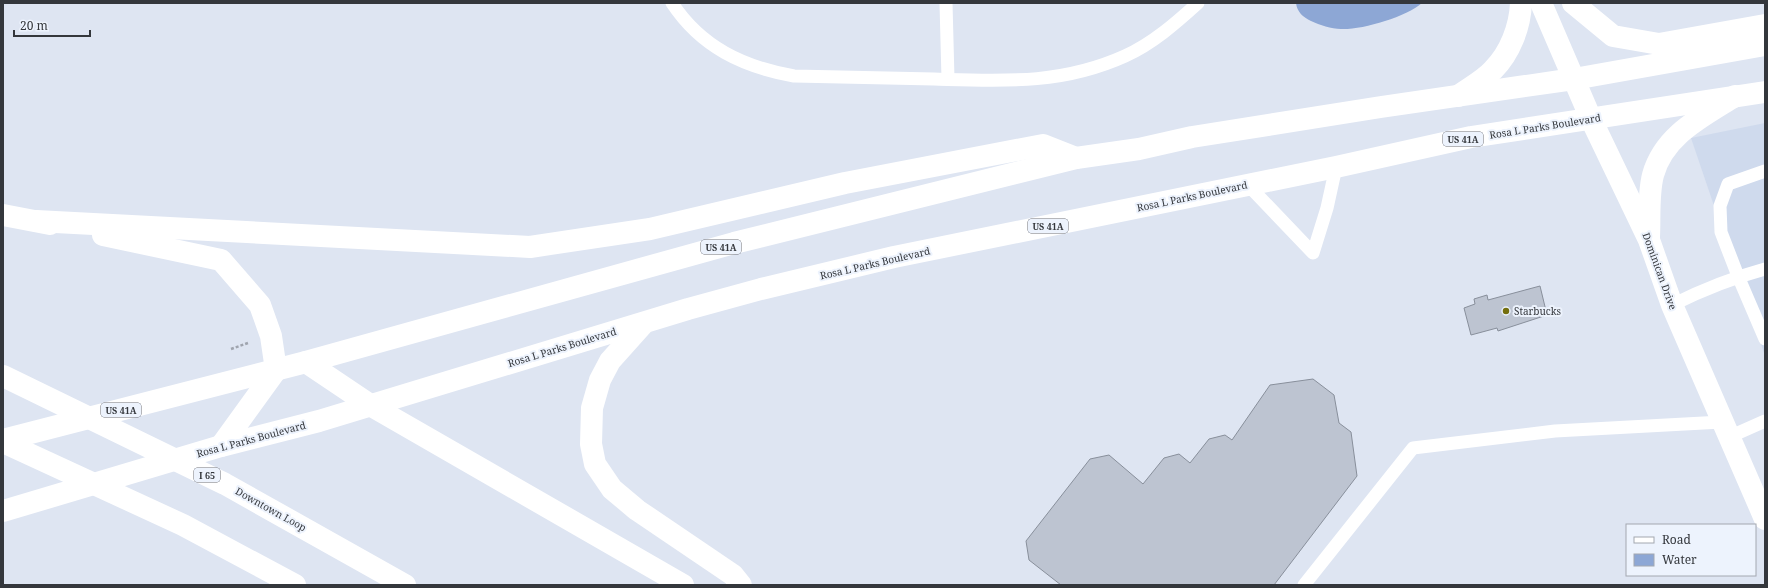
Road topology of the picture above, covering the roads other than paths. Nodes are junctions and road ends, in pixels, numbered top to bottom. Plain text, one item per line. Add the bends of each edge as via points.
1 (672, 3) edge
2 (946, 3) edge
3 (1198, 3) edge
4 (1521, 3) edge
5 (1541, 3) edge
6 (1574, 3) edge
7 (1765, 25) edge
8 (1765, 44) edge
9 (948, 79) junction
10 (1574, 79) junction
11 (1765, 92) edge
12 (1458, 96) junction
13 (1735, 96) junction
14 (1591, 119) junction
15 (1076, 158) junction
16 (1336, 167) junction
17 (1764, 175) edge
18 (1248, 185) junction
19 (3, 215) edge
20 (36, 221) junction
21 (1649, 240) junction
22 (1765, 269) edge
23 (1738, 276) junction
24 (1672, 305) junction
25 (644, 323) junction
26 (1765, 339) edge
27 (306, 362) junction
28 (276, 370) junction
29 (3, 376) edge
30 (370, 405) junction
31 (1765, 420) edge
32 (1725, 429) junction
33 (3, 441) edge
34 (221, 446) junction
35 (3, 512) edge
36 (1765, 519) edge
37 (295, 585) edge
38 (405, 585) edge
39 (683, 585) edge
40 (740, 585) edge
41 (1304, 585) edge

1 - 9 lane via 694,30 714,46 756,67 794,76
2 - 9 lane
3 - 9 lane via 1153,40 1125,56 1096,67 1049,78 1003,81
4 - 12 main road via 1513,41 1493,70
5 - 10 main road, Dominican Drive
6 - 7 main road via 1612,36 1659,44
8 - 10 main road, US 41A
10 - 12 main road, US 41A
10 - 14 main road, Dominican Drive
11 - 13 main road, Rosa L Parks Boulevard / US 41A
12 - 15 main road, US 41A via 1192,137 1139,149
13 - 14 main road, Rosa L Parks Boulevard / US 41A
13 - 21 main road via 1681,132 1662,152 1653,175
14 - 16 main road, Rosa L Parks Boulevard / US 41A via 1471,137
14 - 21 main road, Dominican Drive
15 - 20 main road via 1043,145 845,183 650,229 530,247
15 - 27 main road, US 41A via 734,243
16 - 18 main road, Rosa L Parks Boulevard / US 41A
16 - 18 lane via 1313,254
17 - 23 lane via 1728,184 1720,206 1721,232
18 - 25 main road, Rosa L Parks Boulevard / US 41A via 894,257 761,289
19 - 20 main road
20 - 28 main road via 221,260 260,304 271,336
21 - 24 main road, Dominican Drive
22 - 23 lane
23 - 24 lane
23 - 26 lane
24 - 32 main road, Dominican Drive
25 - 30 main road, Rosa L Parks Boulevard / US 41A
25 - 40 main road via 610,360 600,380 592,408 591,444 595,464 612,489 637,510 733,576
27 - 28 main road, US 41A
27 - 30 main road
28 - 33 main road, US 41A
28 - 34 main road
29 - 38 main road, Downtown Loop / I 65 via 225,484
30 - 34 main road, Rosa L Parks Boulevard / US 41A
30 - 39 main road
31 - 32 lane
32 - 36 main road, Dominican Drive
32 - 41 lane via 1555,431 1413,448
33 - 37 main road via 183,525
34 - 35 main road, Rosa L Parks Boulevard / US 41A

